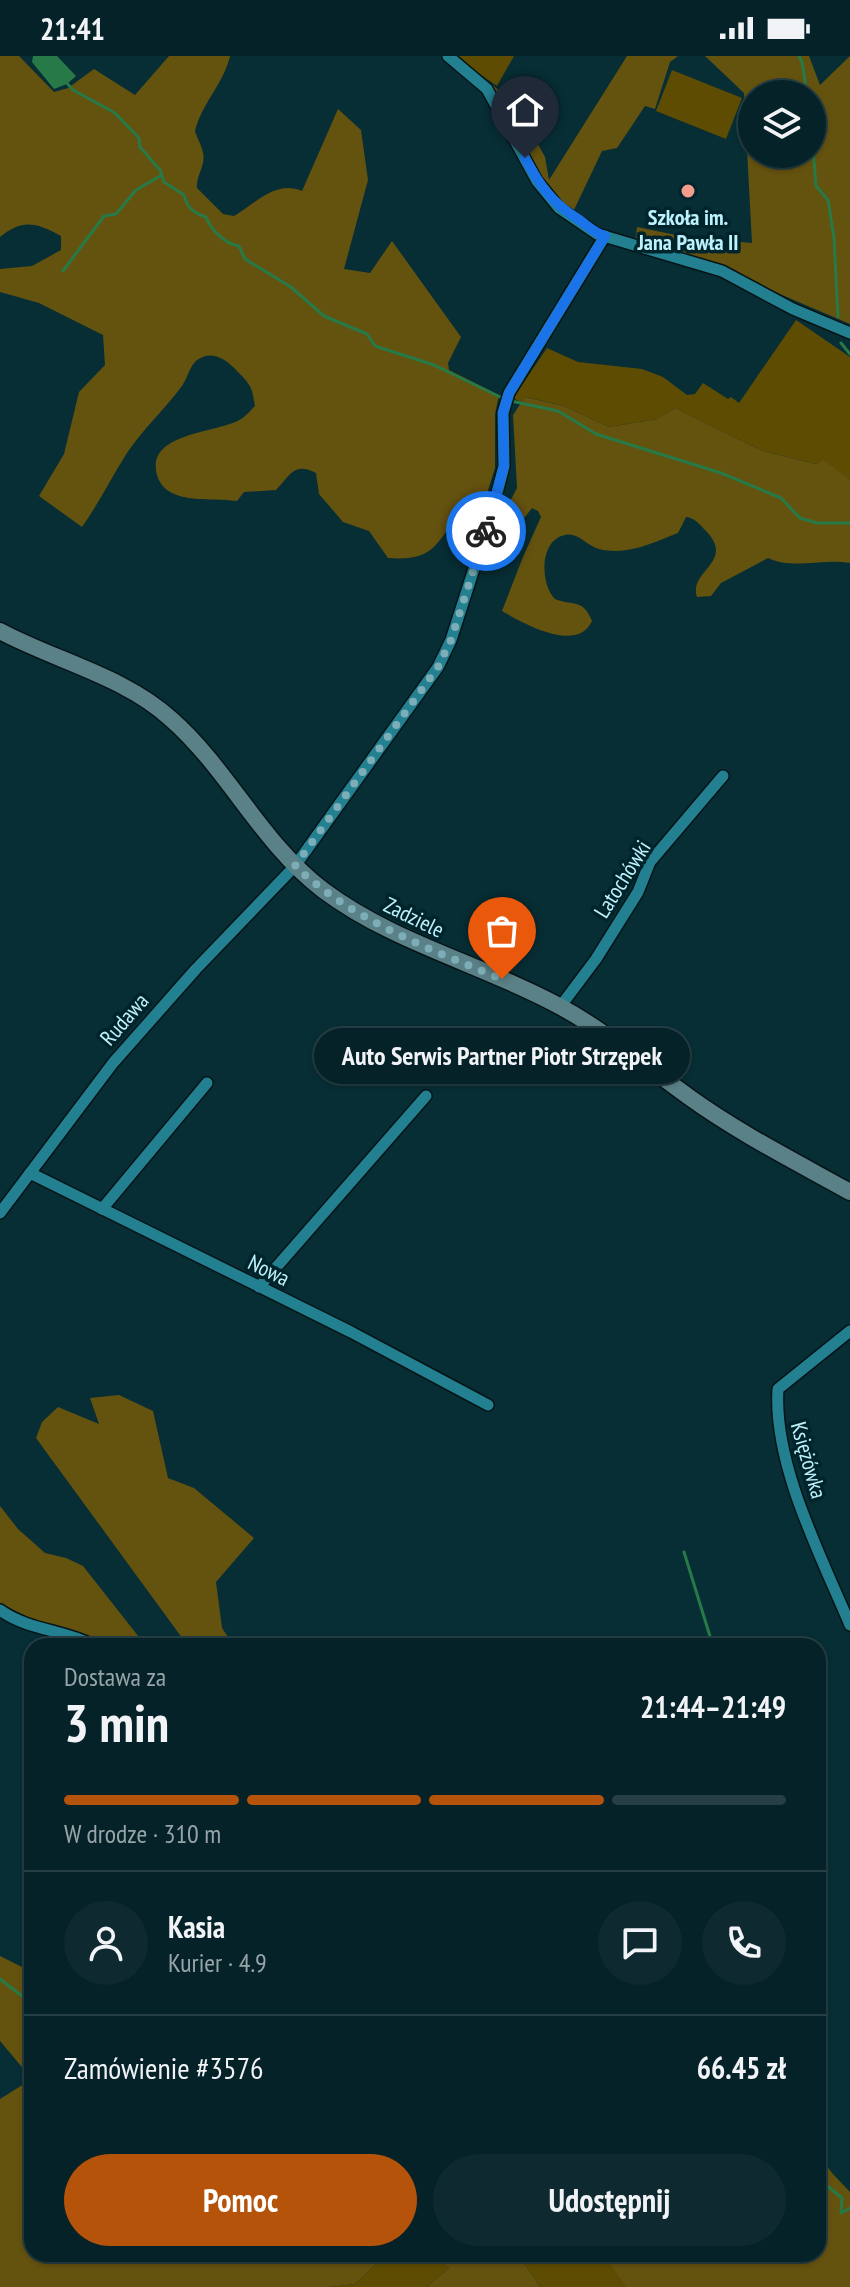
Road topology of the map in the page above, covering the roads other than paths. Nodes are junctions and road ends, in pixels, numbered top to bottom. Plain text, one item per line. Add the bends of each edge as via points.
1 (448, 56) edge
2 (601, 235) junction
3 (850, 333) edge
4 (0, 631) edge
5 (723, 776) dead end
6 (295, 866) junction
7 (560, 1007) junction
8 (207, 1083) dead end
9 (426, 1096) dead end
10 (30, 1173) junction
11 (850, 1192) edge
12 (102, 1209) junction
13 (0, 1213) edge
14 (259, 1287) junction
15 (850, 1331) edge
16 (488, 1405) dead end
17 (0, 1610) edge
18 (850, 1625) edge
19 (76, 1638) edge

1 - 2 street via 487,89 537,181 559,208
2 - 3 street via 722,271
2 - 6 street, Rudawa via 509,393 503,413 501,479 438,667
4 - 6 street, Zadziele via 159,708 186,733
5 - 7 street, Latochówki via 650,862 638,892
6 - 7 street, Zadziele via 331,896 384,928
6 - 10 street, Rudawa via 144,1026
7 - 11 street, Zadziele via 750,1137
8 - 12 street
9 - 14 street
10 - 12 street, Nowa
10 - 13 street, Rudawa
12 - 14 street, Nowa
14 - 16 street, Nowa
15 - 18 street, Księżówka via 778,1389 776,1416 809,1529
17 - 19 street via 25,1624

